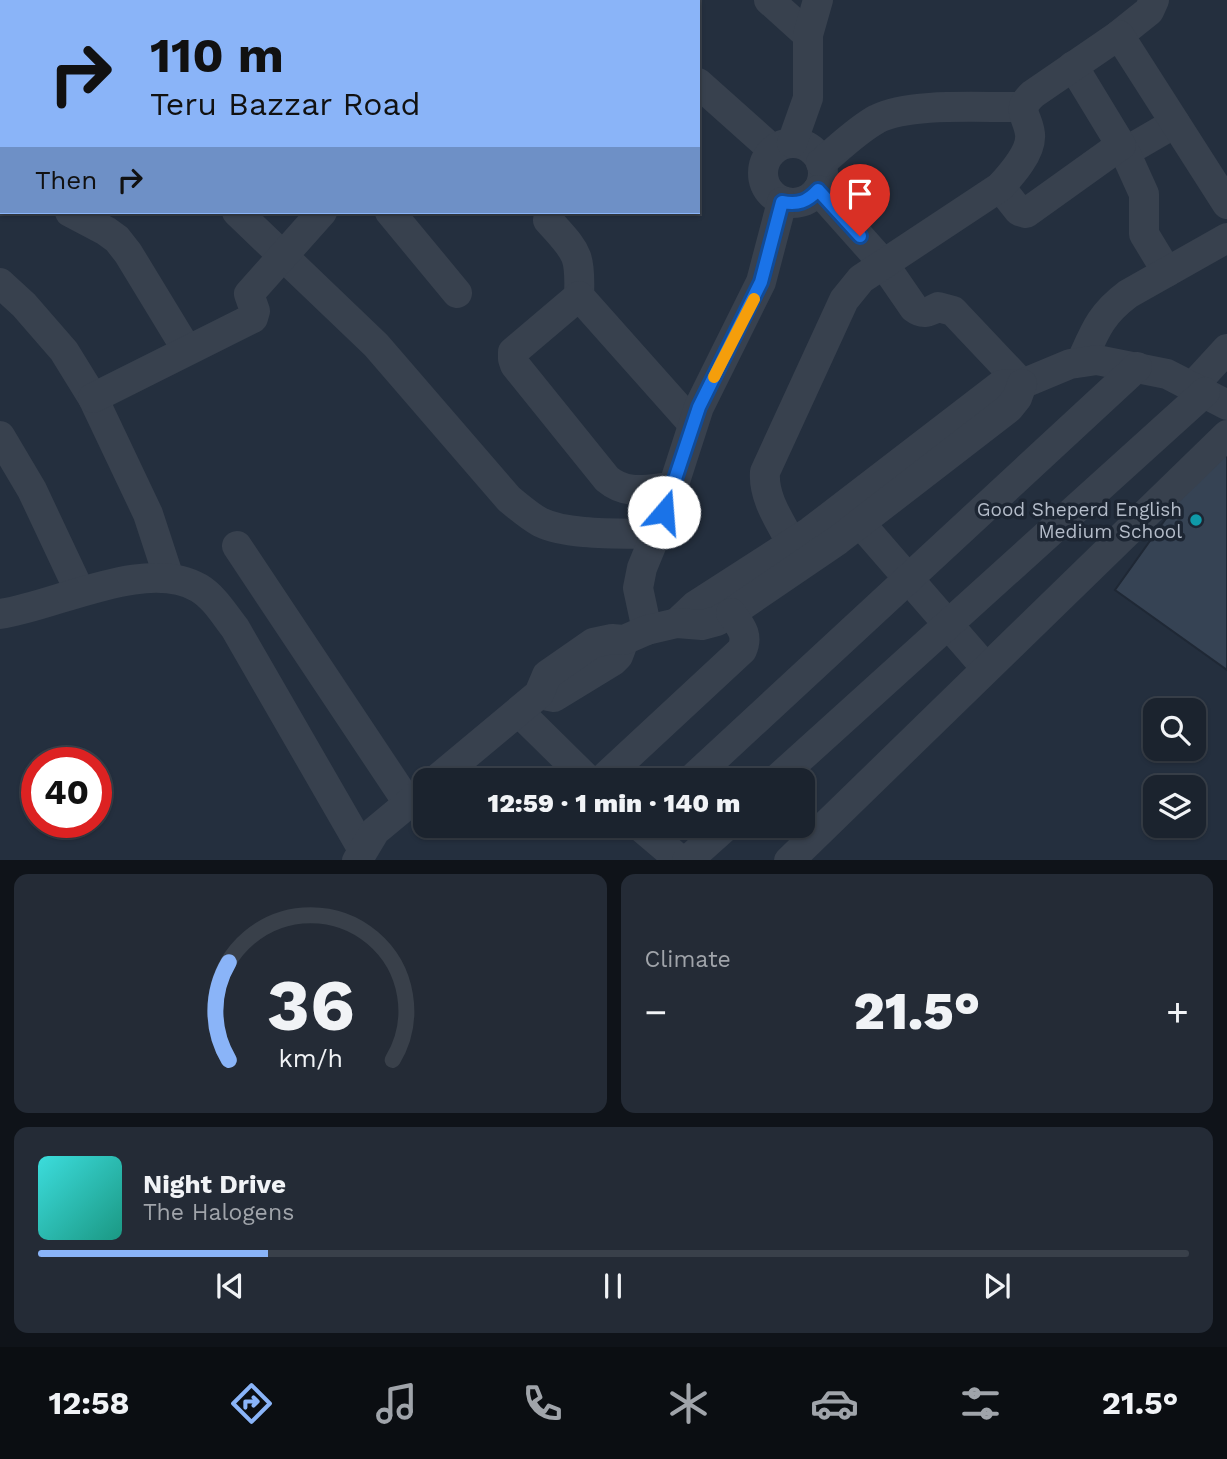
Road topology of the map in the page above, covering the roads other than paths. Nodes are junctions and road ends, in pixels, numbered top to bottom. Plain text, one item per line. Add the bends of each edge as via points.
1 (769, 0) edge
2 (818, 0) edge
3 (1154, 0) edge
4 (808, 35) junction
5 (1119, 35) junction
6 (1073, 66) junction
7 (700, 85) edge
8 (1023, 107) junction
9 (1175, 123) junction
10 (782, 147) junction
11 (1123, 149) junction
12 (820, 177) junction
13 (1000, 187) junction
14 (782, 202) junction
15 (1227, 204) edge
16 (74, 214) edge
17 (239, 214) edge
18 (320, 214) edge
19 (392, 214) edge
20 (547, 214) edge
21 (1227, 238) edge
22 (283, 254) junction
23 (883, 263) junction
24 (1167, 272) junction
25 (0, 283) edge
26 (457, 293) dead end
27 (579, 296) junction
28 (1227, 349) edge
29 (187, 350) junction
30 (1081, 362) junction
31 (1137, 367) junction
32 (1022, 384) junction
33 (1208, 394) edge
34 (93, 398) junction
35 (692, 424) junction
36 (1227, 435) edge
37 (0, 436) edge
38 (673, 487) junction
39 (860, 523) junction
40 (655, 534) junction
41 (792, 544) junction
42 (237, 545) dead end
43 (169, 578) junction
44 (908, 580) junction
45 (80, 592) junction
46 (731, 613) junction
47 (1, 622) edge
48 (677, 623) junction
49 (948, 625) junction
50 (635, 635) junction
51 (986, 668) junction
52 (529, 703) junction
53 (450, 768) edge
54 (579, 768) edge
55 (615, 768) edge
56 (704, 768) edge
57 (789, 768) edge
58 (413, 790) edge
59 (413, 799) edge
60 (655, 838) edge
61 (713, 838) edge
62 (360, 855) edge
63 (681, 860) edge
64 (688, 860) edge
65 (789, 860) edge

1 - 4 street
2 - 4 street
3 - 5 street via 1149,11
4 - 10 street via 808,99
5 - 6 street
5 - 9 street
6 - 8 street via 1032,94
6 - 11 street
7 - 10 street
8 - 12 street via 905,109 872,123
8 - 13 street via 1030,136 1019,163
9 - 11 street
9 - 15 street
10 - 12 street via 810,148
10 - 14 street via 766,158 763,179 766,189
11 - 13 street via 1026,213 1019,211
11 - 24 street via 1144,194 1144,234
12 - 14 street via 803,202
12 - 23 street
13 - 23 street
14 - 35 street via 761,282
16 - 29 street via 117,239
17 - 22 street
18 - 22 street
19 - 26 street
20 - 27 street via 575,250
21 - 24 street
22 - 29 street via 249,294 253,318
22 - 40 street via 376,345 526,513 562,530
23 - 32 street via 914,308 928,313 938,307 953,311
23 - 41 street via 861,279 844,300 765,472 764,486
24 - 30 street via 1128,294 1100,319
25 - 34 street via 64,351
27 - 35 street
27 - 38 street via 513,352 515,365 616,486 625,490
28 - 33 street
29 - 34 street
30 - 31 street
30 - 32 street
31 - 33 street via 1167,374
31 - 44 street
32 - 39 street via 1010,408
32 - 41 street via 993,390
33 - 49 street
34 - 43 street via 148,514
35 - 38 street
36 - 51 street
37 - 45 street via 32,490
38 - 40 street
39 - 44 street
39 - 46 street
40 - 50 street via 642,568
41 - 48 street
42 - 58 street
43 - 45 street
43 - 62 street via 201,589 235,628
44 - 49 street
44 - 56 street
45 - 47 street
46 - 48 street via 702,625
46 - 55 street via 743,628 746,640 742,650
48 - 50 street
49 - 51 street
49 - 57 street
50 - 52 street via 593,643 554,668
51 - 65 street
52 - 53 street
52 - 54 street
59 - 62 street via 375,831
60 - 63 street
61 - 64 street

